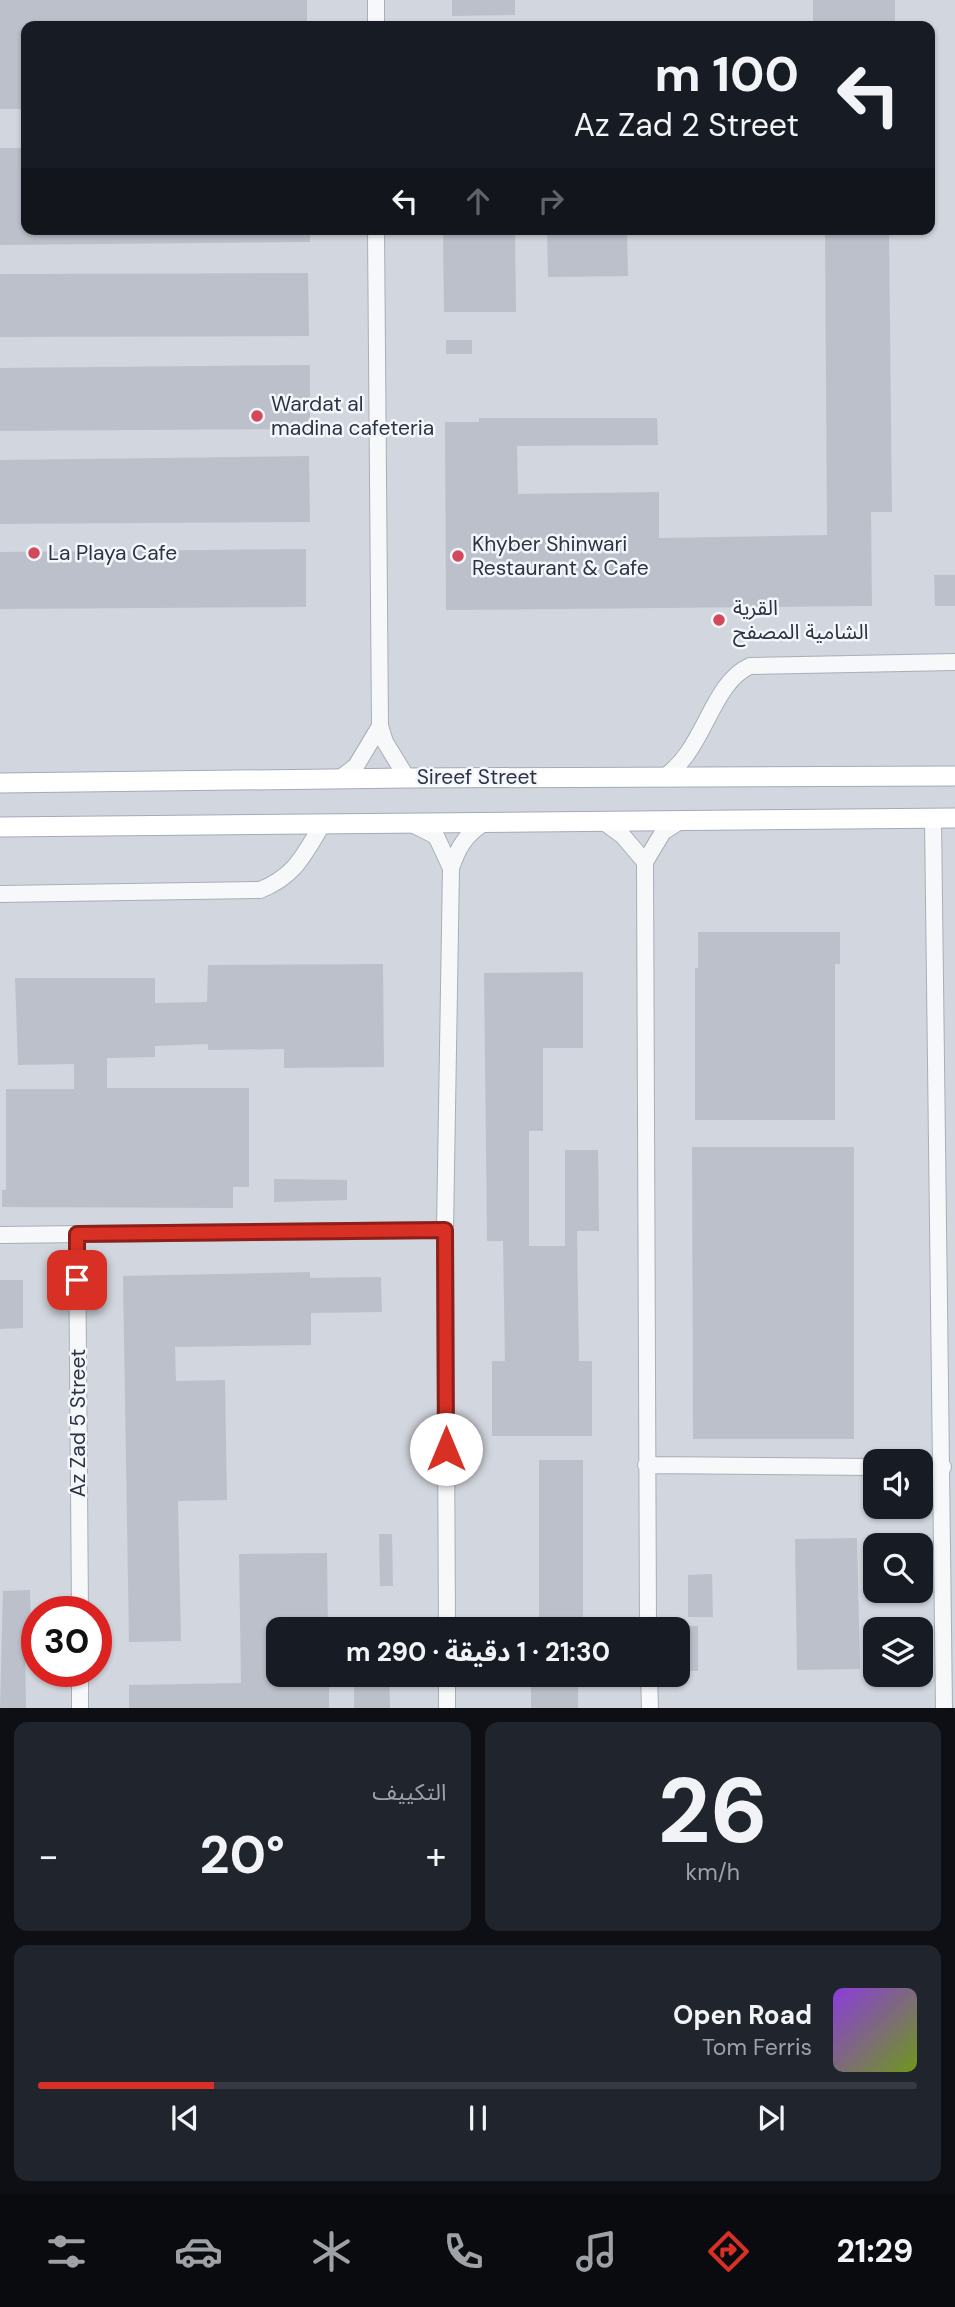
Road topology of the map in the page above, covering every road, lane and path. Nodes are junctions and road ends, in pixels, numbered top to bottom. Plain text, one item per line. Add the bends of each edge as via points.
1 (376, 0) edge
2 (376, 21) edge
3 (376, 235) edge
4 (955, 662) edge
5 (380, 726) junction
6 (955, 776) edge
7 (664, 777) junction
8 (407, 778) junction
9 (339, 779) junction
10 (0, 783) edge
11 (933, 818) junction
12 (955, 818) edge
13 (680, 821) junction
14 (604, 822) junction
15 (484, 823) junction
16 (412, 824) junction
17 (322, 825) junction
18 (0, 827) edge
19 (645, 862) junction
20 (451, 868) junction
21 (0, 894) edge
22 (445, 1230) junction
23 (77, 1234) junction
24 (0, 1235) edge
25 (948, 1366) edge
26 (646, 1465) junction
27 (863, 1467) edge
28 (933, 1467) edge
29 (943, 1467) junction
30 (80, 1596) edge
31 (447, 1617) edge
32 (648, 1617) edge
33 (80, 1687) edge
34 (447, 1687) edge
35 (649, 1687) edge
36 (80, 1708) edge
37 (447, 1708) edge
38 (650, 1708) edge
39 (944, 1708) edge

1 - 2 street
3 - 5 street
4 - 7 street via 750,666 728,683 689,755
5 - 8 street
5 - 9 street via 356,766
6 - 7 main road, Sireef Street
7 - 8 main road, Sireef Street
8 - 9 main road, Sireef Street
9 - 10 main road, Sireef Street
11 - 12 main road
11 - 13 main road
11 - 25 street
13 - 14 main road
13 - 19 street via 663,832
14 - 15 main road
14 - 19 street
15 - 16 main road
15 - 20 street via 458,848
16 - 17 main road
16 - 20 street via 436,836
17 - 18 main road
17 - 21 street via 298,865 281,882 260,890
19 - 26 street
20 - 22 street
22 - 23 street
22 - 31 street
23 - 24 street
23 - 30 street, Az Zad 5 Street
25 - 29 street
26 - 27 street
26 - 32 street
28 - 29 street
29 - 39 street
33 - 36 street
34 - 37 street
35 - 38 street

